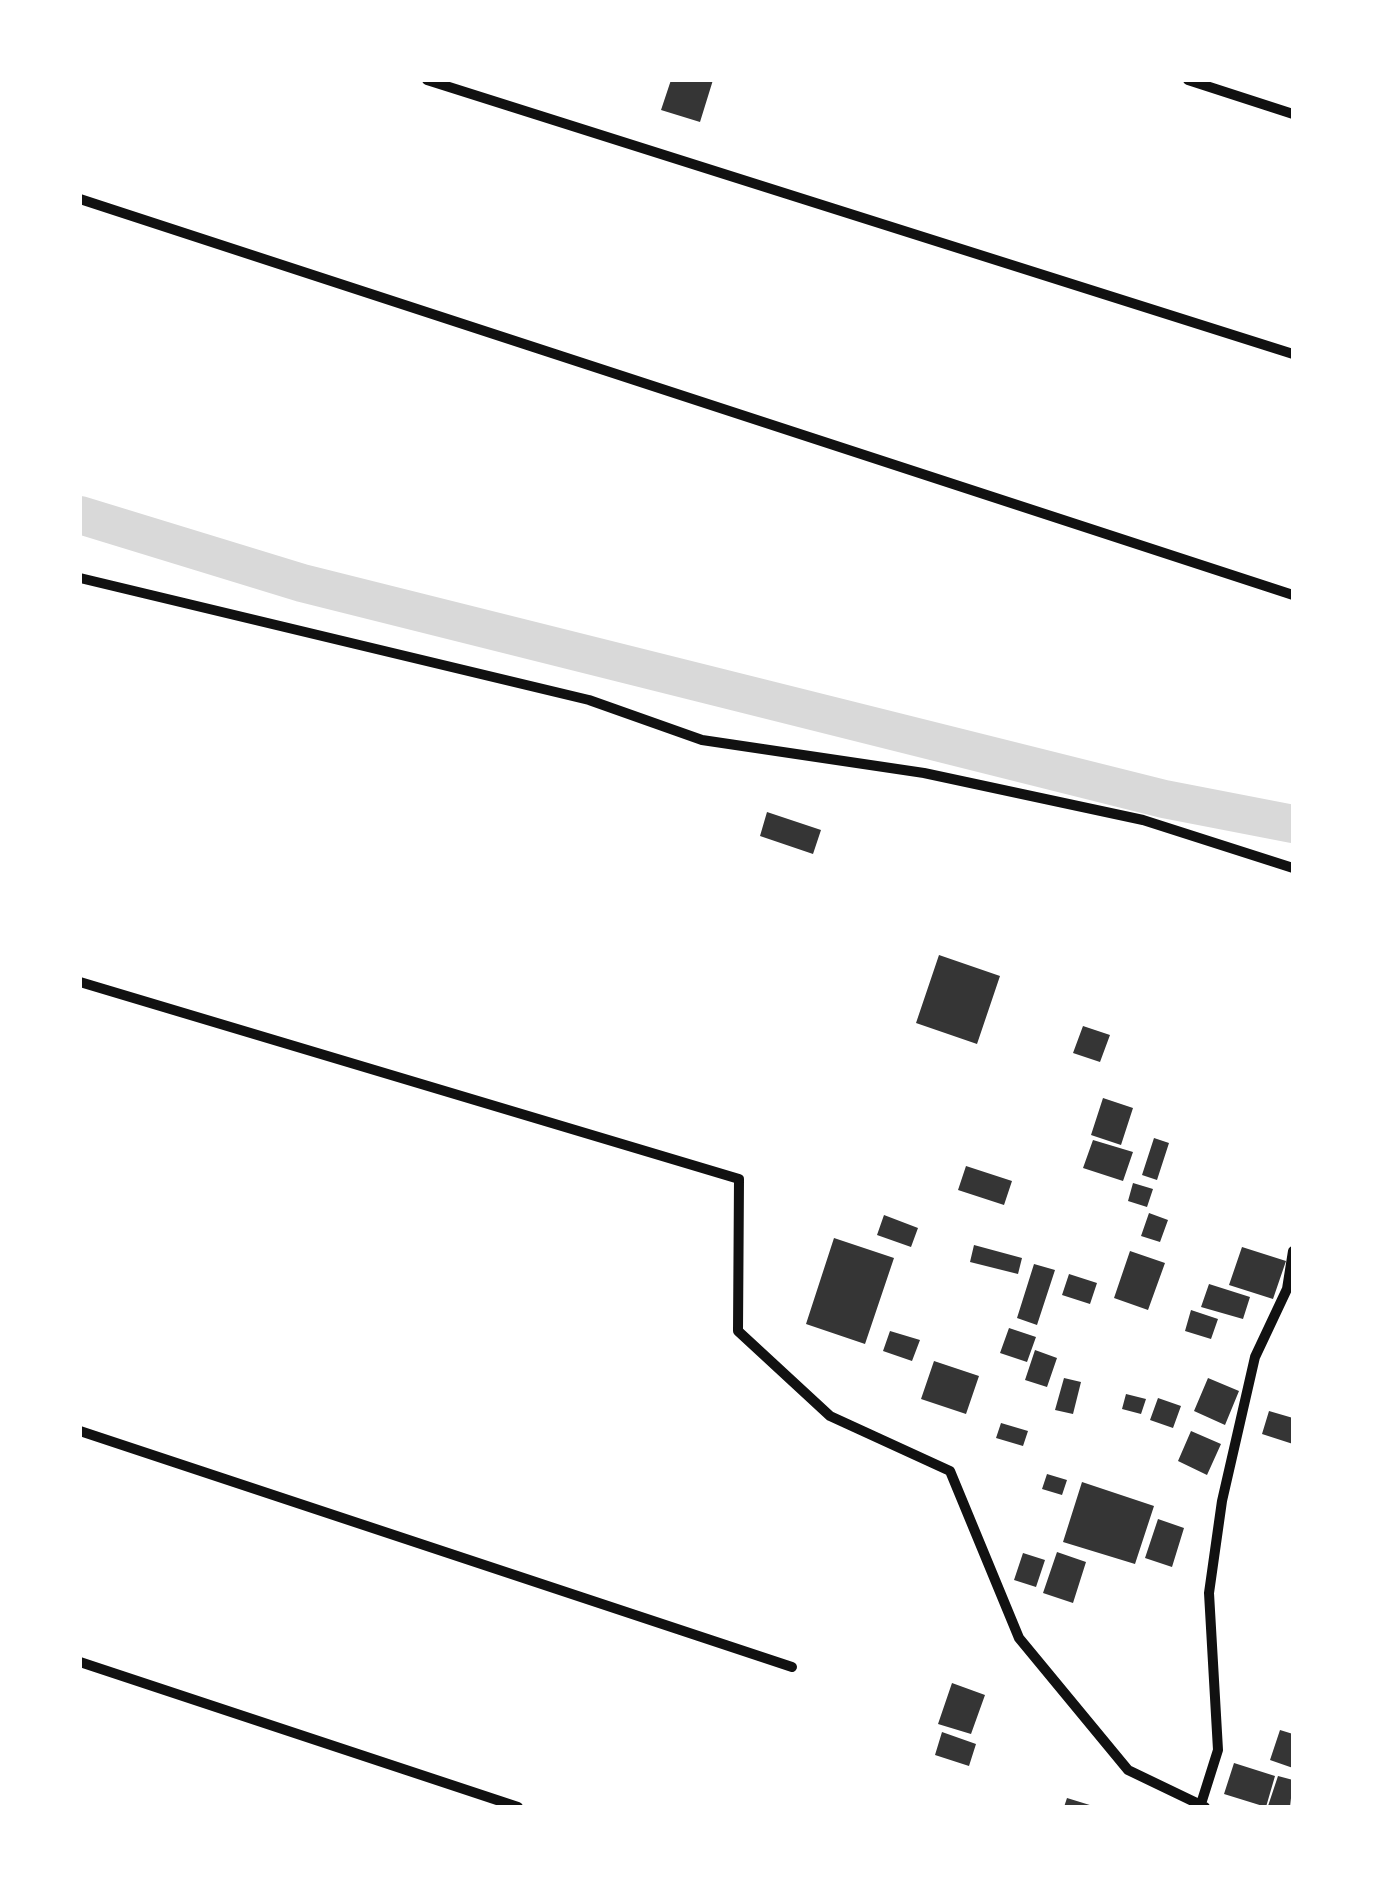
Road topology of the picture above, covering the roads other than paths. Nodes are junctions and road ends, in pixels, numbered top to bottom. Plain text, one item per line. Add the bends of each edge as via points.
1 (427, 80) edge
2 (1188, 80) edge
3 (1293, 114) edge
4 (80, 200) edge
5 (1293, 354) edge
6 (80, 578) edge
7 (1293, 595) edge
8 (1293, 868) edge
9 (80, 982) edge
10 (1293, 1251) edge
11 (80, 1431) edge
12 (80, 1662) edge
13 (792, 1667) dead end
14 (518, 1807) edge
15 (1202, 1807) edge

1 - 5 street
2 - 3 street
4 - 7 street
6 - 8 street via 590,700 702,740 924,773 1143,820
9 - 15 street via 739,1178 738,1331 830,1416 950,1471 1019,1638 1128,1770
10 - 15 street via 1287,1289 1255,1357 1222,1501 1208,1593 1218,1750
11 - 13 street
12 - 14 street

